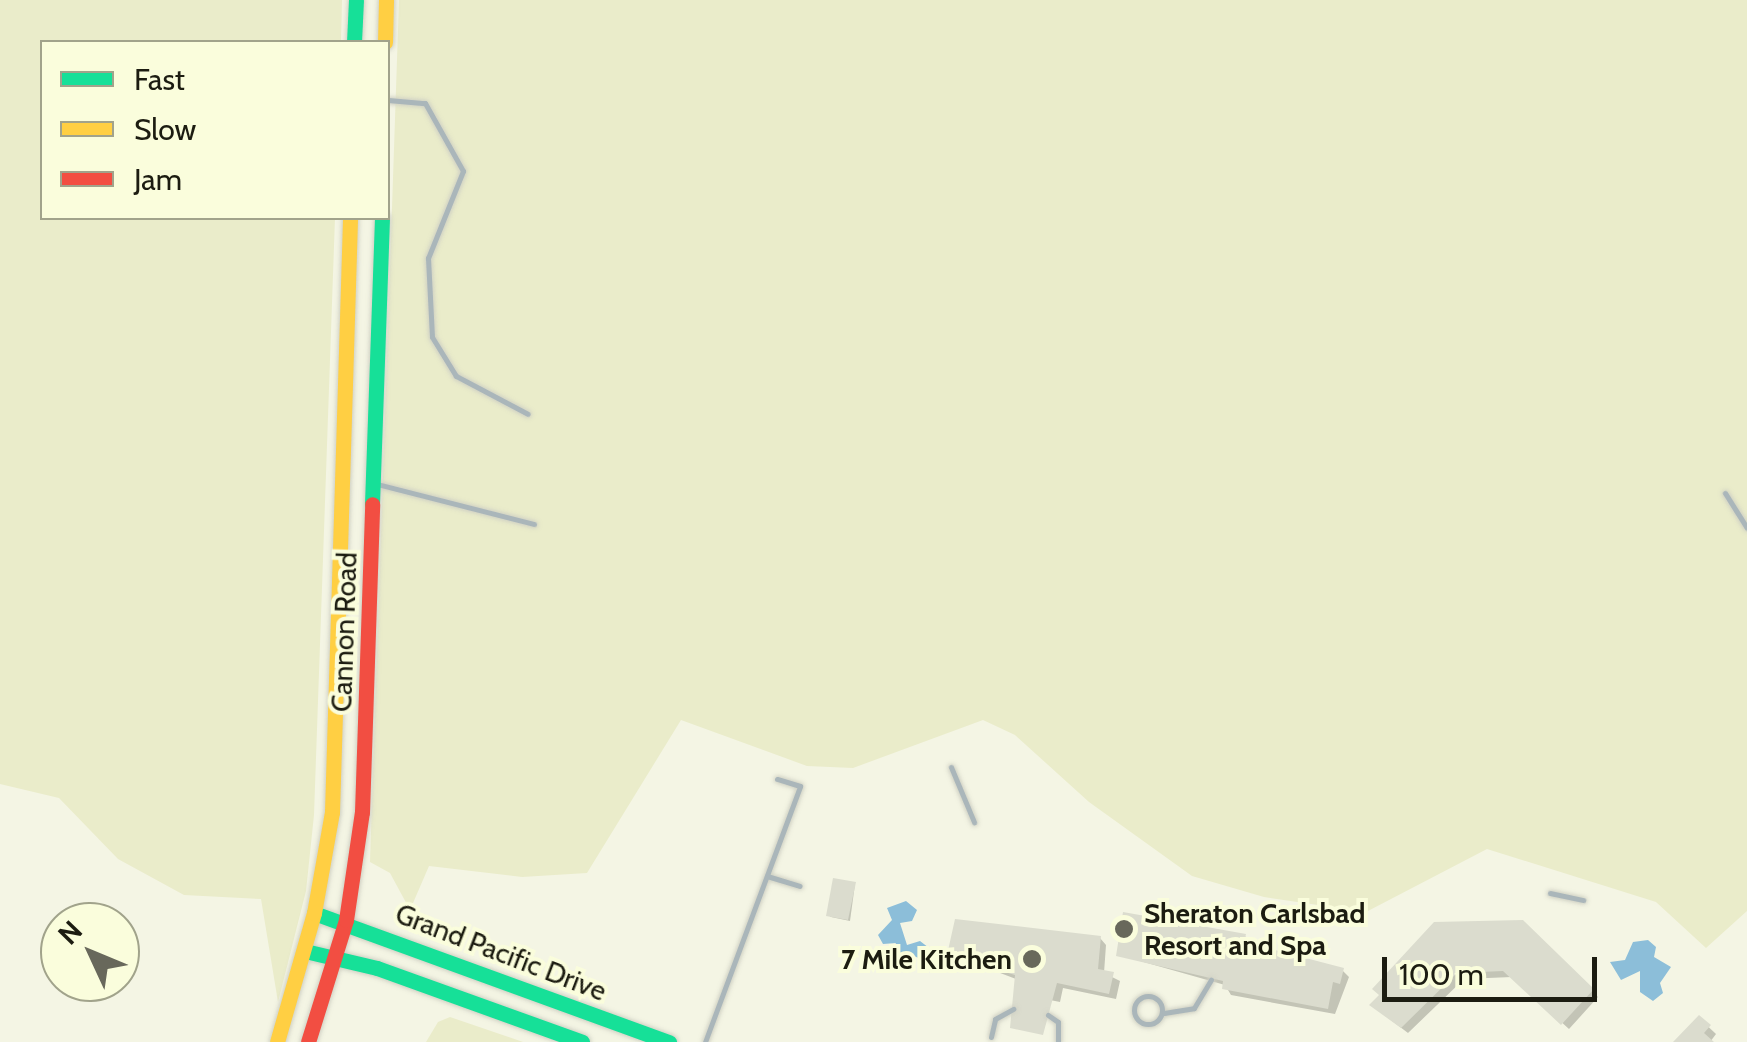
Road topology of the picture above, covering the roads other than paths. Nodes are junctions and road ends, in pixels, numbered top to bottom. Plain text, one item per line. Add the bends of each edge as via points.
1 (356, 0) edge
2 (386, 0) edge
3 (354, 40) edge
4 (385, 40) edge
5 (390, 100) edge
6 (350, 220) edge
7 (382, 220) edge
8 (528, 414) dead end
9 (374, 484) junction
10 (1724, 492) dead end
11 (534, 524) dead end
12 (1747, 528) edge
13 (952, 766) dead end
14 (778, 779) dead end
15 (974, 822) dead end
16 (767, 876) junction
17 (798, 886) dead end
18 (1550, 893) dead end
19 (1583, 900) dead end
20 (314, 913) junction
21 (346, 920) junction
22 (305, 951) junction
23 (336, 958) junction
24 (1210, 980) dead end
25 (563, 1003) junction
26 (1013, 1009) dead end
27 (1164, 1013) junction
28 (1048, 1015) dead end
29 (552, 1032) junction
30 (991, 1037) dead end
31 (277, 1042) edge
32 (308, 1042) edge
33 (582, 1042) edge
34 (668, 1042) edge
35 (705, 1042) edge
36 (1058, 1042) edge

1 - 3 main road
2 - 4 main road
5 - 8 lane via 425,104 463,171 452,184 428,258 432,337 456,376
6 - 20 main road, Cannon Road via 336,756
7 - 9 main road, Cannon Road
9 - 11 lane
9 - 21 main road, Cannon Road via 362,812
10 - 12 lane
13 - 15 lane
14 - 16 lane via 800,786
16 - 17 lane
16 - 35 lane
18 - 19 lane
20 - 21 main road, Grand Pacific Drive
20 - 22 main road, Cannon Road
21 - 23 main road, Cannon Road
21 - 25 main road, Grand Pacific Drive
22 - 23 main road, Grand Pacific Drive
22 - 31 main road, Cannon Road
23 - 29 main road, Grand Pacific Drive
23 - 32 main road, Cannon Road
24 - 27 lane via 1194,1008
25 - 29 main road
25 - 34 main road, Grand Pacific Drive
26 - 30 lane via 995,1019
27 - 27 lane via 1155,997 1134,1007 1146,1026
28 - 36 lane via 1060,1030
29 - 33 main road, Grand Pacific Drive

